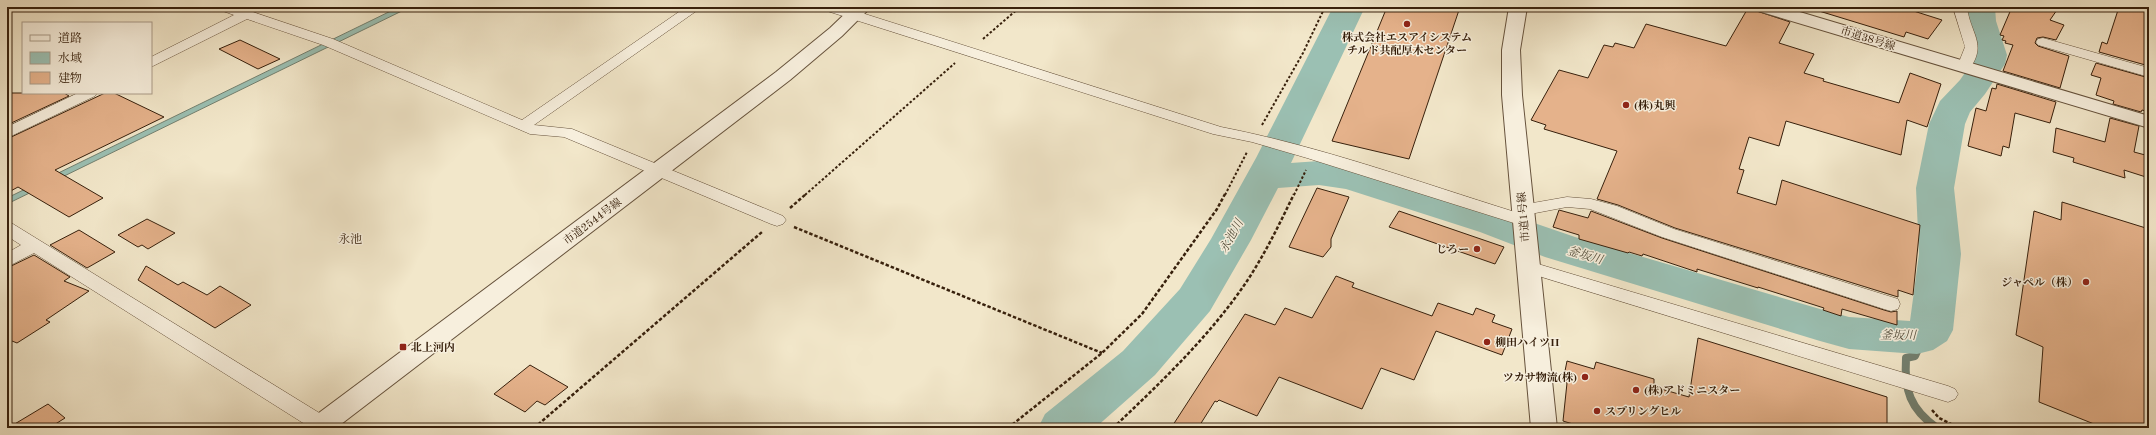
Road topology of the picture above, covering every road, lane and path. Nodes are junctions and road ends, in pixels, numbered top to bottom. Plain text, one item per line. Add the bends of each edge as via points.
1 (225, 7) edge
2 (695, 7) edge
3 (829, 7) edge
4 (1325, 7) edge
5 (1518, 7) edge
6 (1764, 7) edge
7 (1960, 7) edge
8 (858, 11) edge
9 (246, 14) junction
10 (2042, 42) dead end
11 (152, 62) edge
12 (1968, 68) junction
13 (2149, 73) edge
14 (88, 94) edge
15 (2149, 122) edge
16 (523, 126) junction
17 (7, 133) edge
18 (1257, 139) junction
19 (1243, 159) dead end
20 (1307, 161) junction
21 (658, 171) junction
22 (777, 220) joint
23 (7, 228) edge
24 (1525, 234) junction
25 (34, 245) junction
26 (7, 260) edge
27 (1891, 304) dead end
28 (1102, 353) junction
29 (1948, 394) dead end
30 (322, 427) edge
31 (1008, 428) edge
32 (1113, 428) edge
33 (1544, 428) edge

1 - 9 street
2 - 16 street
3 - 8 street
4 - 18 path
5 - 24 street, 市道1号線 via 1511,50 1512,95
6 - 12 street, 市道38号線
7 - 12 street via 1961,20 1971,42
8 - 18 street via 1218,131
8 - 21 street, 市道2544号線 via 783,76
9 - 11 street
9 - 16 street via 331,43
10 - 13 street
12 - 15 street, 市道38号線
14 - 17 street
16 - 21 street via 534,131 566,132
18 - 20 street
19 - 28 path via 1217,209 1152,301
20 - 24 street
20 - 32 path via 1301,179 1260,261 1242,289 1174,370
21 - 22 street
21 - 30 street, 市道2544号線
22 - 28 path
23 - 25 street
24 - 27 street via 1567,202 1591,204 1668,233
24 - 29 street via 1894,378
24 - 33 street, 市道1号線
25 - 26 street
25 - 30 street
28 - 31 path

